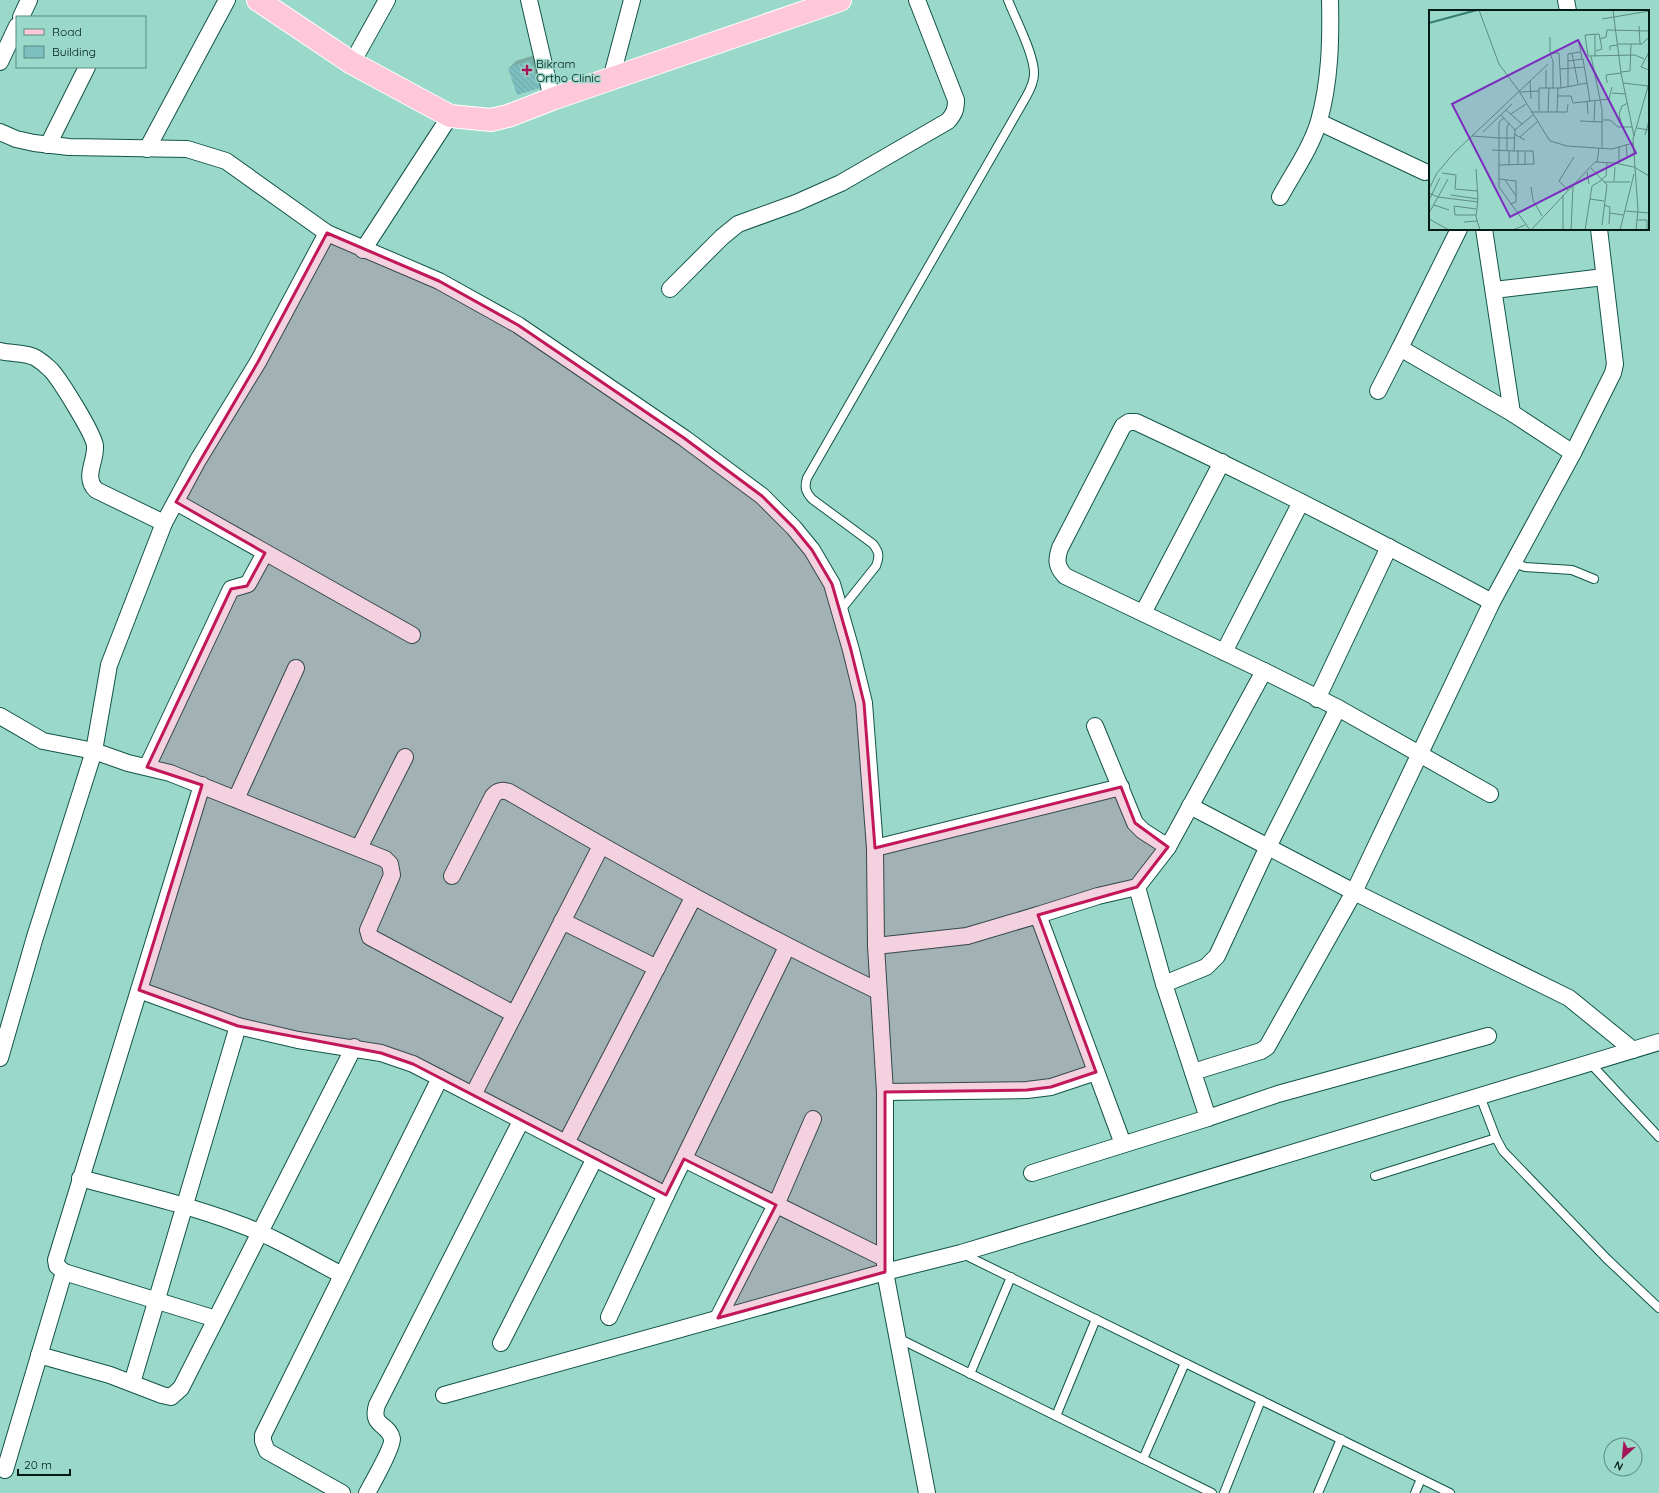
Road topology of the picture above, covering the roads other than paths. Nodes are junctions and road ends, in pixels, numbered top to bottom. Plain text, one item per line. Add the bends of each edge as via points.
1 (30, 0) edge
2 (227, 0) edge
3 (258, 0) edge
4 (387, 0) edge
5 (529, 0) edge
6 (632, 0) edge
7 (840, 0) edge
8 (917, 0) edge
9 (1008, 0) edge
10 (1330, 0) edge
11 (1566, 0) edge
12 (1568, 10) edge
13 (22, 16) edge
14 (16, 28) edge
15 (0, 62) edge
16 (352, 63) junction
17 (86, 68) edge
18 (611, 79) junction
19 (552, 99) junction
20 (450, 116) junction
21 (1319, 122) junction
22 (0, 132) edge
23 (48, 145) junction
24 (147, 149) junction
25 (1425, 172) dead end
26 (1280, 197) dead end
27 (1459, 230) edge
28 (1484, 230) edge
29 (1599, 230) edge
30 (327, 233) junction
31 (363, 250) junction
32 (1604, 277) junction
33 (670, 290) dead end
34 (1494, 290) junction
35 (1400, 348) junction
36 (0, 352) edge
37 (1378, 391) dead end
38 (1512, 413) junction
39 (1573, 453) junction
40 (1222, 462) junction
41 (176, 502) junction
42 (1301, 502) junction
43 (164, 523) junction
44 (1389, 547) junction
45 (265, 554) junction
46 (1514, 563) junction
47 (1594, 579) dead end
48 (1492, 602) junction
49 (840, 612) junction
50 (1143, 613) junction
51 (412, 635) dead end
52 (1224, 652) junction
53 (296, 668) dead end
54 (1264, 671) junction
55 (1317, 699) junction
56 (1338, 708) junction
57 (0, 716) edge
58 (1095, 726) dead end
59 (94, 751) junction
60 (1418, 755) junction
61 (405, 757) dead end
62 (147, 767) junction
63 (202, 785) junction
64 (1121, 787) junction
65 (1490, 794) dead end
66 (236, 799) junction
67 (1190, 806) junction
68 (601, 846) junction
69 (1168, 847) junction
70 (359, 848) junction
71 (875, 848) junction
72 (1268, 848) junction
73 (452, 876) dead end
74 (1137, 887) junction
75 (1354, 892) junction
76 (694, 898) junction
77 (1038, 915) junction
78 (562, 921) junction
79 (876, 946) junction
80 (786, 947) junction
81 (657, 968) junction
82 (1164, 984) junction
83 (139, 990) junction
84 (878, 991) junction
85 (514, 1014) junction
86 (238, 1026) junction
87 (1488, 1036) dead end
88 (1659, 1042) edge
89 (354, 1047) junction
90 (1633, 1050) junction
91 (0, 1058) edge
92 (1590, 1063) junction
93 (1096, 1072) junction
94 (1193, 1072) junction
95 (440, 1078) junction
96 (885, 1092) junction
97 (473, 1095) junction
98 (1480, 1096) junction
99 (1208, 1118) junction
100 (813, 1119) dead end
101 (521, 1121) junction
102 (1659, 1137) edge
103 (1496, 1138) junction
104 (566, 1143) junction
105 (1123, 1144) junction
106 (595, 1158) junction
107 (684, 1159) junction
108 (1032, 1173) dead end
109 (1375, 1176) dead end
110 (80, 1178) junction
111 (666, 1195) junction
112 (776, 1204) junction
113 (185, 1206) junction
114 (260, 1233) junction
115 (961, 1253) junction
116 (885, 1265) junction
117 (64, 1272) junction
118 (342, 1276) junction
119 (1011, 1277) junction
120 (156, 1301) junction
121 (1659, 1308) edge
122 (609, 1318) dead end
123 (718, 1318) junction
124 (216, 1319) junction
125 (1096, 1319) junction
126 (897, 1338) junction
127 (501, 1343) dead end
128 (40, 1355) junction
129 (1185, 1363) junction
130 (970, 1374) junction
131 (132, 1383) junction
132 (444, 1395) dead end
133 (1261, 1400) junction
134 (1056, 1416) junction
135 (1341, 1439) junction
136 (1143, 1459) junction
137 (5, 1470) dead end
138 (1421, 1478) junction
139 (342, 1493) edge
140 (367, 1493) edge
141 (927, 1493) edge
142 (1212, 1493) edge
143 (1224, 1493) edge
144 (1318, 1493) edge
145 (1415, 1493) edge
146 (1450, 1493) edge

1 - 13 street
2 - 24 street
3 - 16 main road
4 - 16 street
5 - 19 street
6 - 18 street
7 - 18 main road
8 - 33 street via 956,100 954,114 841,183 738,224
9 - 49 lane via 1031,57 1033,81 807,478 806,492 812,499 878,550 876,566
10 - 21 street via 1330,59
11 - 12 street
14 - 15 street
16 - 20 main road
17 - 23 street
18 - 19 main road
19 - 20 main road via 491,120
20 - 31 street
21 - 25 street
21 - 26 street
22 - 23 street via 16,139
23 - 24 street
24 - 30 street via 187,149 226,161
27 - 35 street
28 - 34 street
29 - 32 street
30 - 31 street
30 - 41 street via 258,362
31 - 49 street via 439,281 518,325 684,438 762,496 812,550 832,584
32 - 34 street
32 - 39 street via 1615,364 1613,373
34 - 38 street
35 - 37 street
35 - 38 street
36 - 43 street via 35,358 50,369 64,387 89,428 95,446 89,476 92,486
38 - 39 street
39 - 46 street
40 - 42 street
40 - 50 street
40 - 50 street via 1136,422 1128,422 1123,426 1056,560 1059,570 1065,576
41 - 43 street
41 - 45 street
42 - 44 street
42 - 52 street
43 - 59 street via 109,665
44 - 48 street
44 - 55 street
45 - 51 street
45 - 62 street via 248,584 231,589
46 - 47 lane via 1525,567 1572,570
46 - 48 street
48 - 60 street
49 - 71 street via 864,703
50 - 52 street
52 - 54 street
53 - 66 street
54 - 55 street
54 - 67 street
55 - 56 street
56 - 60 street
56 - 72 street
57 - 59 street via 43,741
58 - 64 street
59 - 62 street
59 - 91 street
60 - 65 street
60 - 75 street
61 - 70 street
62 - 63 street
63 - 66 street
63 - 83 street
64 - 69 street via 1136,823 1143,831
64 - 71 street
66 - 70 street
67 - 69 street
67 - 72 street
68 - 73 street via 509,792 497,791
68 - 76 street
68 - 78 street
69 - 74 street
70 - 85 street via 385,859 392,870 368,930 370,937
71 - 79 street
72 - 75 street
72 - 82 street via 1212,962 1206,967
74 - 77 street
74 - 82 street
75 - 90 street via 1569,998
75 - 94 street via 1267,1047
76 - 80 street
76 - 81 street
77 - 79 street via 967,936
77 - 93 street
78 - 81 street
78 - 85 street
79 - 84 street
80 - 84 street
80 - 107 street
81 - 104 street
82 - 94 street
83 - 86 street
83 - 110 street
84 - 96 street
85 - 97 street
86 - 89 street via 298,1040
86 - 113 street
87 - 99 street via 1278,1094
88 - 90 street
89 - 95 street via 398,1058
89 - 114 street
90 - 92 street
92 - 98 street
92 - 102 lane
93 - 96 street via 1050,1087 1028,1090
93 - 105 street
94 - 99 street
95 - 97 street
95 - 118 street
96 - 116 street
97 - 101 street
98 - 103 lane
98 - 115 street
99 - 105 street
100 - 112 street
101 - 104 street
101 - 140 street via 377,1405 377,1422 390,1435 392,1444
103 - 109 lane
103 - 121 lane via 1503,1151 1607,1259
104 - 106 street
105 - 108 street
106 - 111 street
106 - 127 street
107 - 111 street
107 - 112 street
110 - 113 street
110 - 117 street via 57,1253 57,1266
111 - 122 street
112 - 116 street
112 - 123 street
113 - 114 street
113 - 120 street
114 - 118 street
114 - 124 street
115 - 116 street
115 - 119 lane
116 - 123 street
116 - 126 street
117 - 120 street
117 - 128 street
118 - 139 street via 263,1436 267,1451
119 - 125 lane
119 - 130 lane
120 - 124 street
120 - 131 street
123 - 132 street
124 - 131 street via 176,1394 171,1397 162,1395
125 - 129 lane
125 - 134 lane
126 - 130 lane
126 - 141 street
128 - 131 street
128 - 137 street
129 - 133 lane
129 - 136 lane
130 - 134 lane
133 - 135 lane
133 - 143 lane
134 - 136 lane
135 - 138 lane
135 - 144 lane
136 - 142 lane
138 - 145 lane
138 - 146 lane

